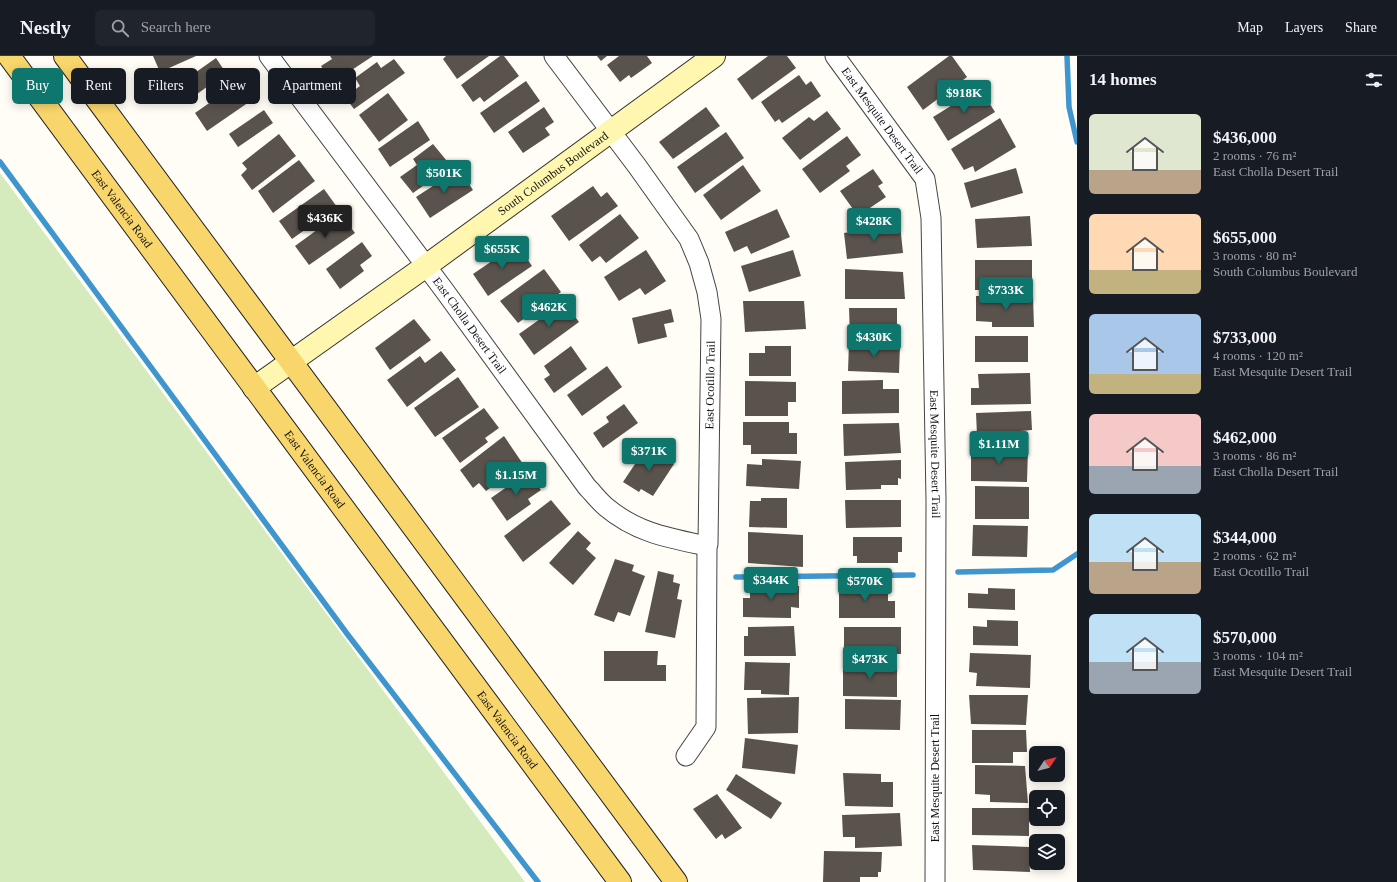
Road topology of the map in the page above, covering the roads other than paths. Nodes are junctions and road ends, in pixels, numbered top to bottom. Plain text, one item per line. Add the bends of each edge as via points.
1 (8, 56) edge
2 (65, 56) edge
3 (269, 56) edge
4 (554, 56) edge
5 (714, 56) edge
6 (835, 56) edge
7 (610, 131) junction
8 (426, 266) junction
9 (291, 362) junction
10 (254, 388) junction
11 (707, 546) junction
12 (686, 756) dead end
13 (620, 882) edge
14 (676, 882) edge
15 (935, 882) edge

1 - 10 main road, East Valencia Road
2 - 9 main road
3 - 8 street, East Cholla Desert Trail
4 - 7 street, East Ocotillo Trail
5 - 7 street, South Columbus Boulevard
6 - 15 street, East Mesquite Desert Trail via 925,179 931,218 936,500
7 - 8 street, South Columbus Boulevard
7 - 11 street, East Ocotillo Trail via 689,239 707,292 710,327
8 - 9 street, South Columbus Boulevard
8 - 11 street, East Cholla Desert Trail via 586,487 606,507 632,524 652,533
9 - 10 street, South Columbus Boulevard
9 - 14 main road
10 - 13 main road, East Valencia Road
11 - 12 street, East Ocotillo Trail via 706,727

